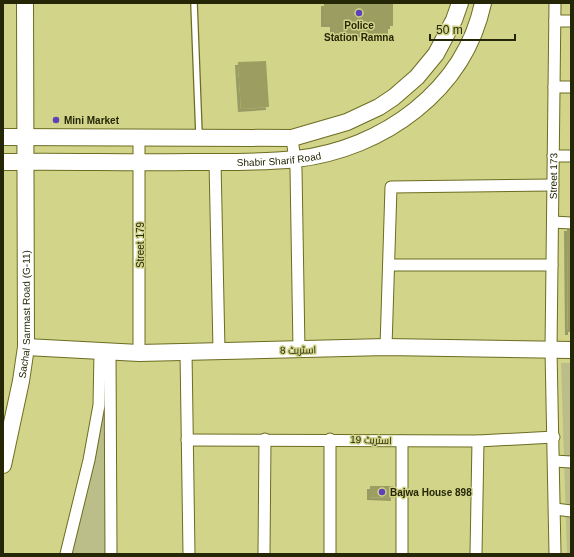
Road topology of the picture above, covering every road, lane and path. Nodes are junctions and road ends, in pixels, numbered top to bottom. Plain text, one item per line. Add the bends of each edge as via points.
1 (26, 3) edge
2 (194, 3) edge
3 (460, 3) edge
4 (483, 3) edge
5 (555, 3) edge
6 (555, 20) junction
7 (571, 21) edge
8 (554, 87) junction
9 (571, 87) edge
10 (27, 136) junction
11 (3, 137) edge
12 (139, 137) junction
13 (200, 138) junction
14 (292, 138) junction
15 (553, 156) junction
16 (571, 156) edge
17 (295, 159) junction
18 (3, 162) edge
19 (27, 162) junction
20 (141, 162) junction
21 (215, 162) junction
22 (553, 185) junction
23 (553, 222) junction
24 (571, 223) edge
25 (389, 265) junction
26 (552, 265) junction
27 (26, 347) junction
28 (386, 347) junction
29 (219, 350) junction
30 (299, 350) junction
31 (551, 350) junction
32 (571, 350) edge
33 (105, 352) junction
34 (186, 352) junction
35 (139, 353) junction
36 (554, 437) junction
37 (265, 439) junction
38 (330, 439) junction
39 (187, 440) junction
40 (402, 441) junction
41 (478, 441) junction
42 (554, 461) junction
43 (571, 462) edge
44 (3, 465) edge
45 (555, 509) junction
46 (571, 511) edge
47 (66, 554) edge
48 (111, 554) edge
49 (189, 554) edge
50 (264, 554) edge
51 (330, 554) edge
52 (402, 554) edge
53 (476, 554) edge
54 (555, 554) edge

1 - 10 street
2 - 13 lane
3 - 14 street, Shabir Sharif Road via 436,54 417,77 394,97 364,115
4 - 17 street, Shabir Sharif Road via 474,30 455,67 431,97 415,111 384,132 358,144
5 - 6 street, Street 173
6 - 7 street
6 - 8 street, Street 173
8 - 9 street
8 - 15 street, Street 173
10 - 11 street, Shabir Sharif Road
10 - 12 street, Shabir Sharif Road
10 - 19 street, Sachal Sarmast Road (G-11)
12 - 13 street, Shabir Sharif Road
12 - 20 street, Street 179
13 - 14 street, Shabir Sharif Road
14 - 17 street
15 - 16 street
15 - 22 street, Street 173
17 - 21 street, Shabir Sharif Road
17 - 30 street
18 - 19 street, Shabir Sharif Road
19 - 20 street, Shabir Sharif Road
19 - 27 street, Sachal Sarmast Road (G-11)
20 - 21 street, Shabir Sharif Road
20 - 35 street, Street 179
21 - 29 street
22 - 23 street, Street 173
22 - 25 street via 392,187
23 - 24 street
23 - 26 street, Street 173
25 - 26 street
25 - 28 street
26 - 31 street, Street 173
27 - 33 street, اسٹریٹ 8
27 - 44 street, Sachal Sarmast Road (G-11)
28 - 30 street, اسٹریٹ 8
28 - 31 street, اسٹریٹ 8
29 - 30 street, اسٹریٹ 8
29 - 34 street, اسٹریٹ 8
31 - 32 street, اسٹریٹ 8
31 - 36 street, Street 173
33 - 35 street, اسٹریٹ 8
33 - 47 street via 89,460
33 - 48 street
34 - 35 street, اسٹریٹ 8
34 - 39 street
36 - 41 street, اسٹریٹ 19
36 - 42 street, Street 173
37 - 38 street, اسٹریٹ 19
37 - 39 street, اسٹریٹ 19
37 - 50 street
38 - 40 street, اسٹریٹ 19
38 - 51 street
39 - 49 street
40 - 41 street, اسٹریٹ 19
40 - 52 street
41 - 53 street
42 - 43 street
42 - 45 street, Street 173
45 - 46 street
45 - 54 street, Street 173

